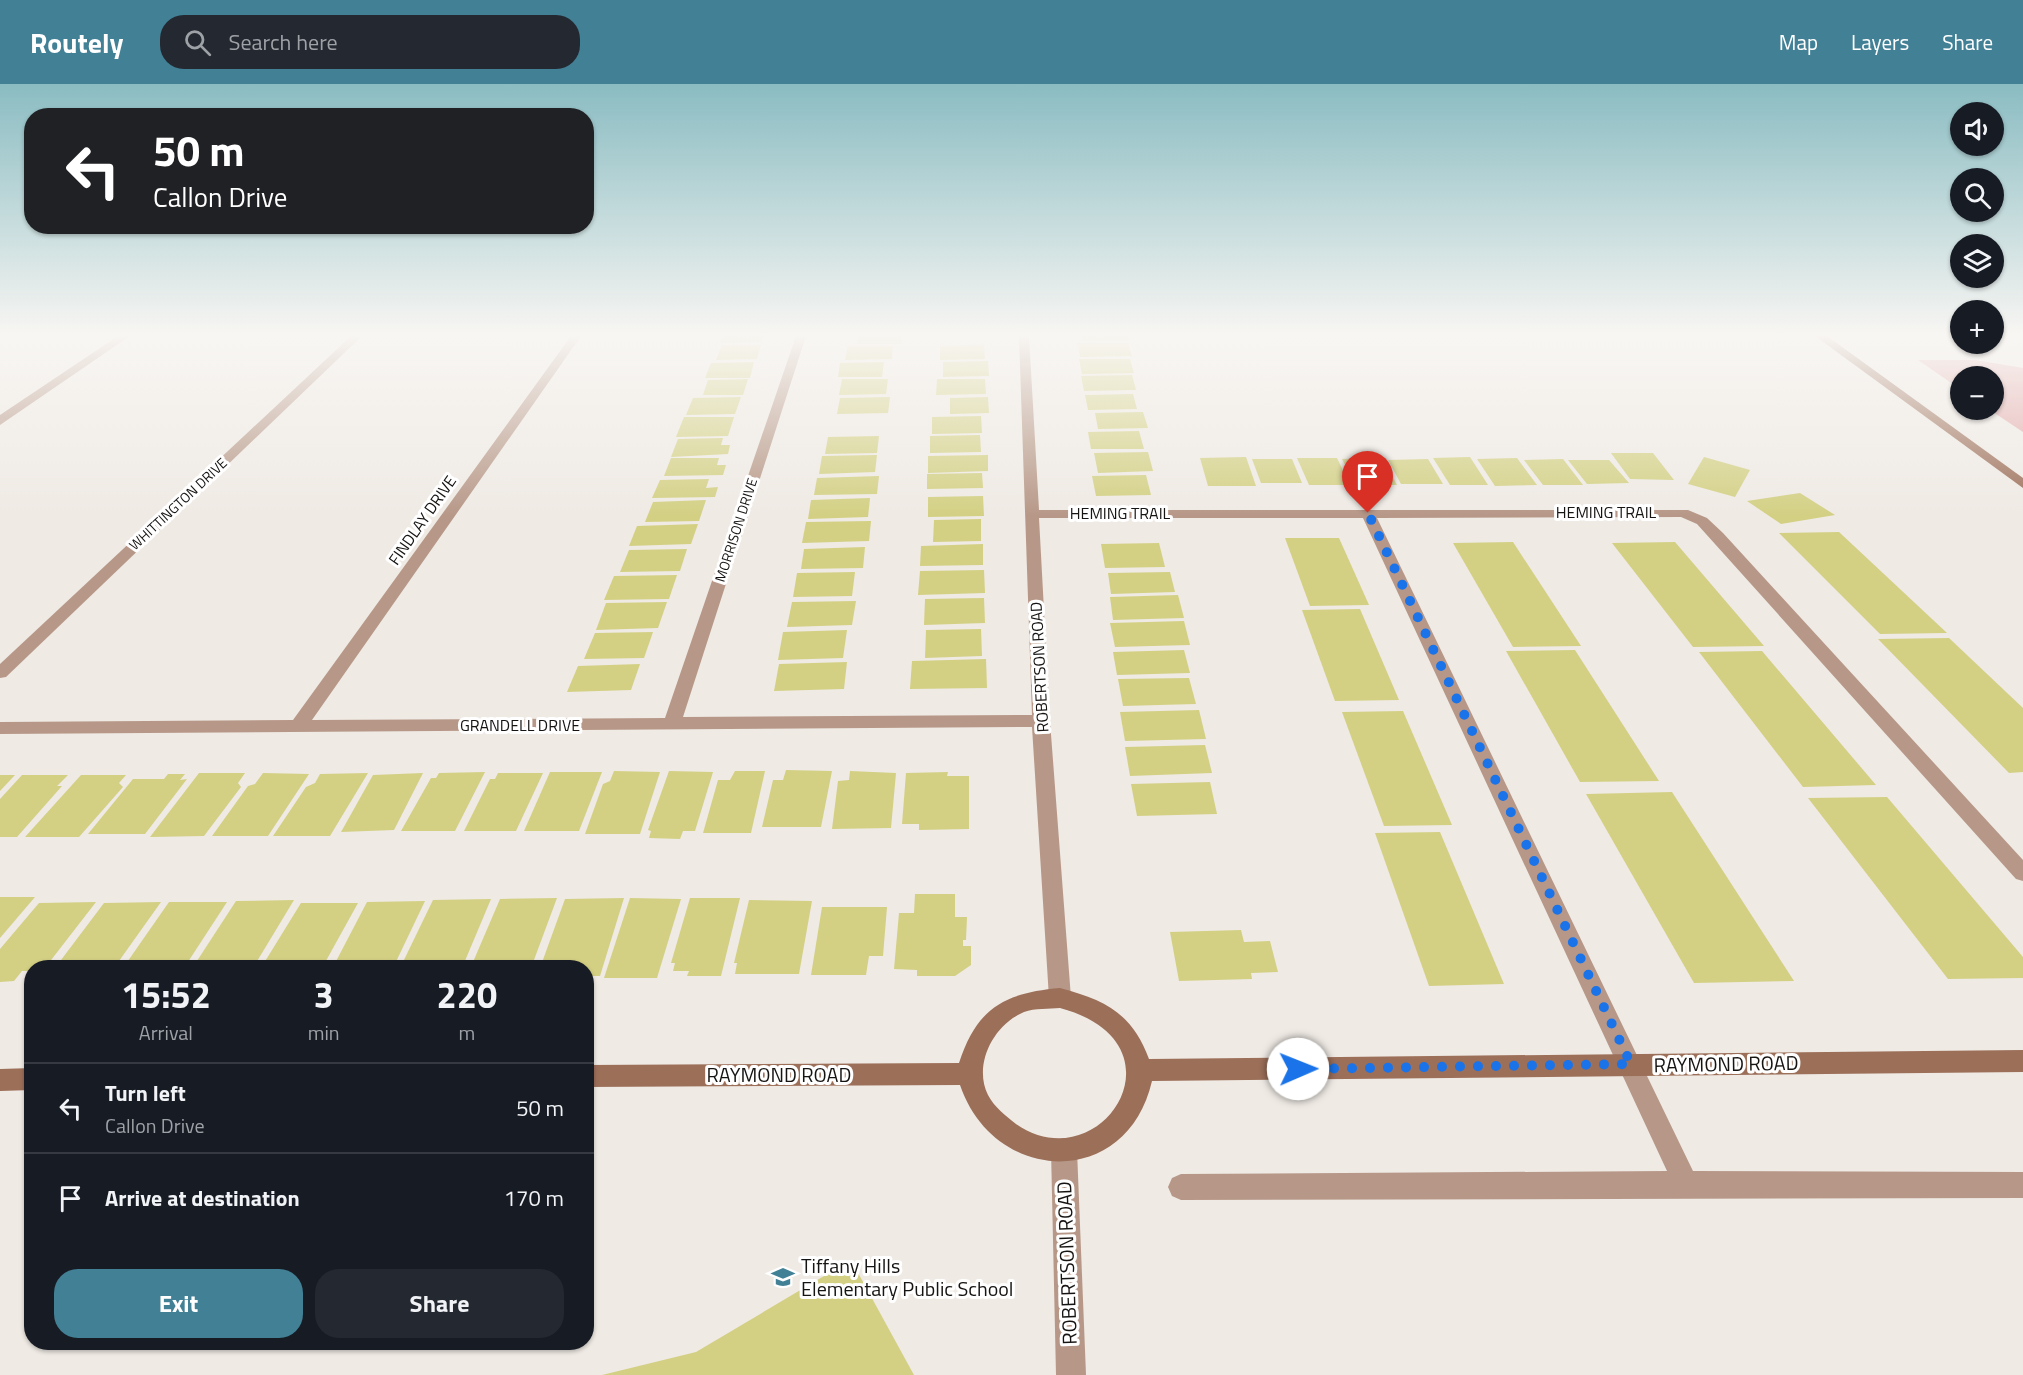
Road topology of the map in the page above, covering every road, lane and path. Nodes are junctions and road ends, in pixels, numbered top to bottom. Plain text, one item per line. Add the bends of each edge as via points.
1 (35, 396) edge
2 (293, 396) edge
3 (533, 396) edge
4 (781, 396) edge
5 (1026, 396) edge
6 (1903, 396) edge
7 (0, 420) edge
8 (2023, 484) edge
9 (1368, 513) junction
10 (1031, 514) junction
11 (0, 673) edge
12 (1041, 721) junction
13 (672, 723) junction
14 (298, 726) junction
15 (0, 728) edge
16 (2023, 873) edge
17 (1060, 998) junction
18 (2023, 1061) edge
19 (1631, 1064) junction
20 (1140, 1070) junction
21 (971, 1074) junction
22 (594, 1076) edge
23 (24, 1079) edge
24 (0, 1080) edge
25 (1064, 1150) junction
26 (1686, 1184) junction
27 (2023, 1185) edge
28 (1181, 1187) dead end
29 (1071, 1375) edge

1 - 7 street
2 - 11 street, WHITTINGTON DRIVE
3 - 14 street, FINDLAY DRIVE
4 - 13 street, MORRISON DRIVE
5 - 10 street, ROBERTSON ROAD
6 - 8 street
9 - 10 street, HEMING TRAIL
9 - 16 street, HEMING TRAIL via 1667,512 1683,513 1702,521
9 - 19 street
10 - 12 street, ROBERTSON ROAD
12 - 13 street, GRANDELL DRIVE
12 - 17 street, ROBERTSON ROAD
13 - 14 street, GRANDELL DRIVE
14 - 15 street, GRANDELL DRIVE
17 - 20 street via 1098,1009 1119,1024 1133,1046
17 - 21 street via 1023,1002 1002,1013 984,1030 974,1050
18 - 19 street, RAYMOND ROAD
19 - 20 street, RAYMOND ROAD
19 - 26 street
20 - 25 street via 1138,1094 1127,1116 1109,1134 1086,1146
21 - 22 street, RAYMOND ROAD
21 - 25 street via 975,1097 988,1118 1007,1135 1031,1146
23 - 24 street
25 - 29 street, ROBERTSON ROAD
26 - 27 street
26 - 28 street

